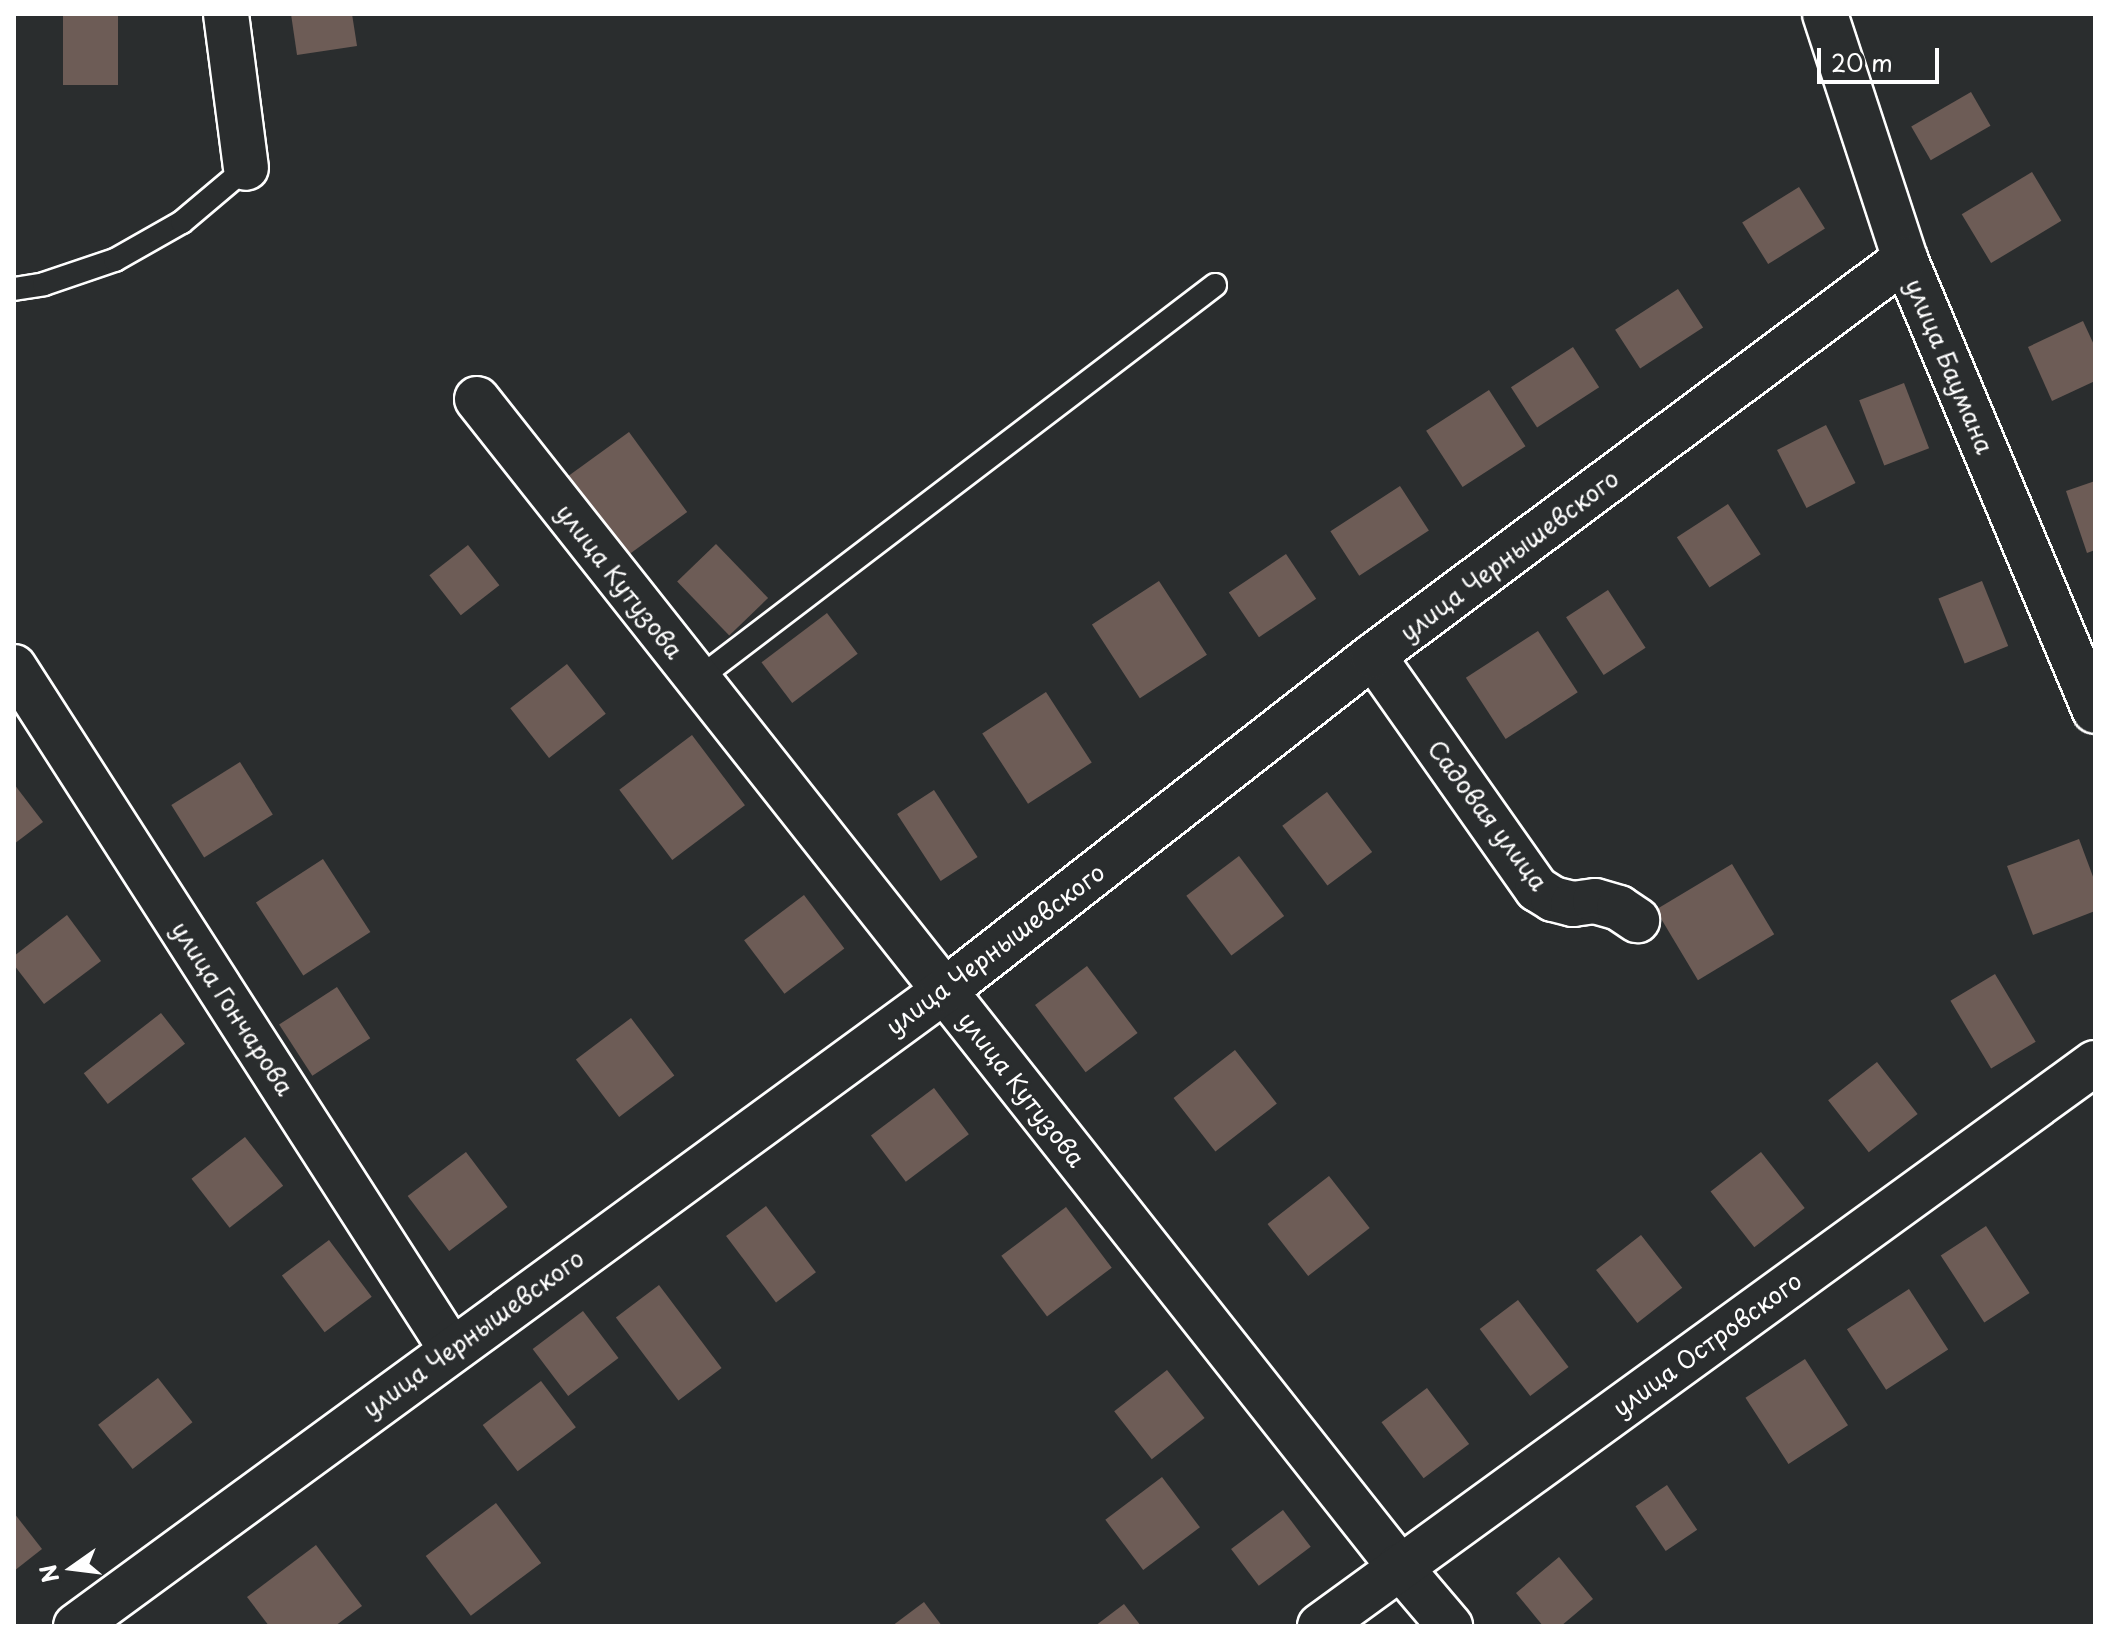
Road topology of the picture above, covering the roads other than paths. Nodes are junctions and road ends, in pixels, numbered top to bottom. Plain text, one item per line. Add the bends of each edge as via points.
1 (226, 14) edge
2 (1825, 14) edge
3 (246, 168) joint
4 (1905, 259) junction
5 (1215, 285) dead end
6 (14, 289) edge
7 (477, 399) dead end
8 (1373, 656) junction
9 (14, 667) edge
10 (698, 679) junction
11 (2095, 711) edge
12 (1637, 920) dead end
13 (944, 991) junction
14 (2095, 1063) edge
15 (451, 1349) junction
16 (1399, 1566) junction
17 (76, 1626) edge
18 (1320, 1626) edge
19 (1450, 1626) edge

1 - 3 street
2 - 4 street, улица Баумана
3 - 6 lane via 182,222 115,260
4 - 8 street, улица Чернышевского
4 - 11 street, улица Баумана
5 - 10 lane
7 - 10 street, улица Кутузова
8 - 12 street, Садовая улица via 1537,889 1563,901 1619,908
8 - 13 street, улица Чернышевского
9 - 15 street, улица Гончарова
10 - 13 street, улица Кутузова
13 - 15 street, улица Чернышевского
13 - 16 street, улица Кутузова
14 - 16 street, улица Островского
15 - 17 street, улица Чернышевского
16 - 18 street, улица Островского
16 - 19 street, улица Кутузова

